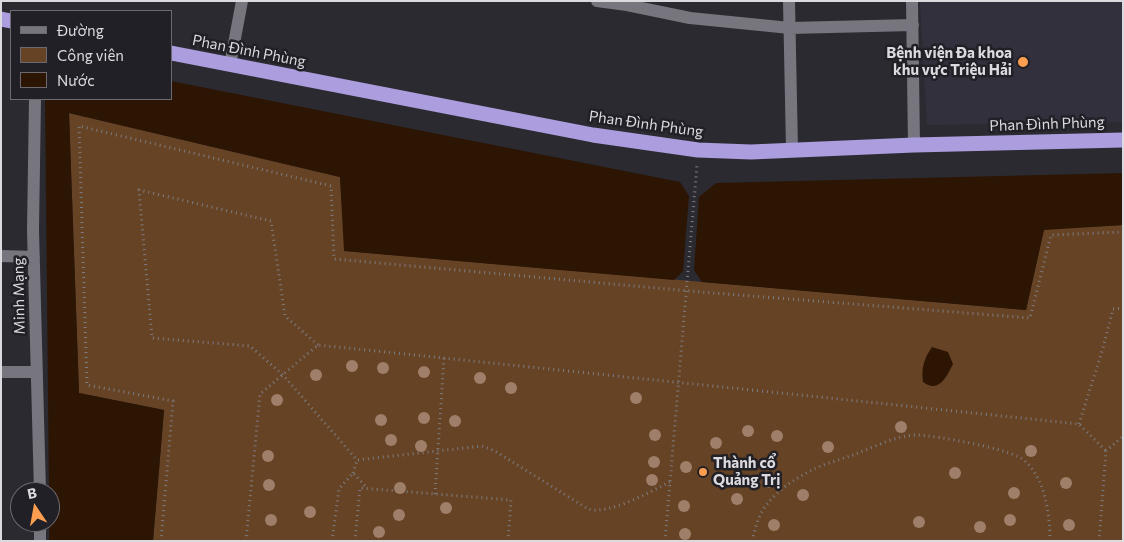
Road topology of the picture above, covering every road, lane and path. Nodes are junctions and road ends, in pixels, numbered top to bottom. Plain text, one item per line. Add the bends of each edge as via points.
1 (242, 1) edge
2 (597, 1) edge
3 (789, 1) edge
4 (912, 1) edge
5 (913, 25) junction
6 (790, 28) junction
7 (172, 53) edge
8 (230, 65) junction
9 (35, 100) edge
10 (1123, 140) edge
11 (914, 145) junction
12 (698, 150) junction
13 (792, 150) junction
14 (1123, 232) edge
15 (1, 256) edge
16 (34, 257) junction
17 (687, 291) junction
18 (1123, 308) edge
19 (318, 345) junction
20 (444, 358) junction
21 (1, 372) edge
22 (37, 372) junction
23 (283, 375) junction
24 (679, 382) junction
25 (1080, 424) junction
26 (1123, 436) edge
27 (438, 450) junction
28 (1106, 451) junction
29 (357, 460) junction
30 (353, 473) junction
31 (40, 482) edge
32 (670, 482) junction
33 (368, 488) junction
34 (435, 494) junction
35 (160, 541) edge
36 (246, 541) edge
37 (332, 541) edge
38 (355, 541) edge
39 (508, 541) edge
40 (665, 541) edge
41 (752, 541) edge
42 (1050, 541) edge
43 (1099, 541) edge

1 - 8 street
2 - 6 street via 690,18
3 - 6 street
4 - 5 street
5 - 6 street
5 - 11 street
6 - 13 street
7 - 8 highway, Phan Đình Phùng
8 - 12 highway, Phan Đình Phùng via 593,135
9 - 16 street, Minh Mạng
10 - 11 highway, Phan Đình Phùng
11 - 13 highway, Phan Đình Phùng
12 - 13 highway, Phan Đình Phùng
12 - 17 path
14 - 17 path via 1051,235 1030,318
15 - 16 street
16 - 22 street, Minh Mạng
17 - 24 path
17 - 35 path via 334,259 331,186 79,126 87,385 173,401
18 - 25 path via 1113,309
19 - 20 path
19 - 23 path
19 - 23 path via 285,316 271,221 139,190 152,338 250,346
20 - 24 path
20 - 27 path
21 - 22 street
22 - 31 street, Minh Mạng
23 - 29 path
23 - 36 path via 260,394
24 - 25 path
24 - 32 path
25 - 28 path
26 - 28 path
27 - 29 path
27 - 32 path via 482,446 495,451 597,512
27 - 34 path
28 - 43 path
29 - 30 path
30 - 33 path
30 - 37 path via 339,489
32 - 40 path
33 - 34 path
33 - 38 path via 360,488
34 - 39 path via 512,500
41 - 42 path via 757,521 768,503 786,486 811,471 897,438 917,435 1004,450 1022,459 1038,477 1045,496

